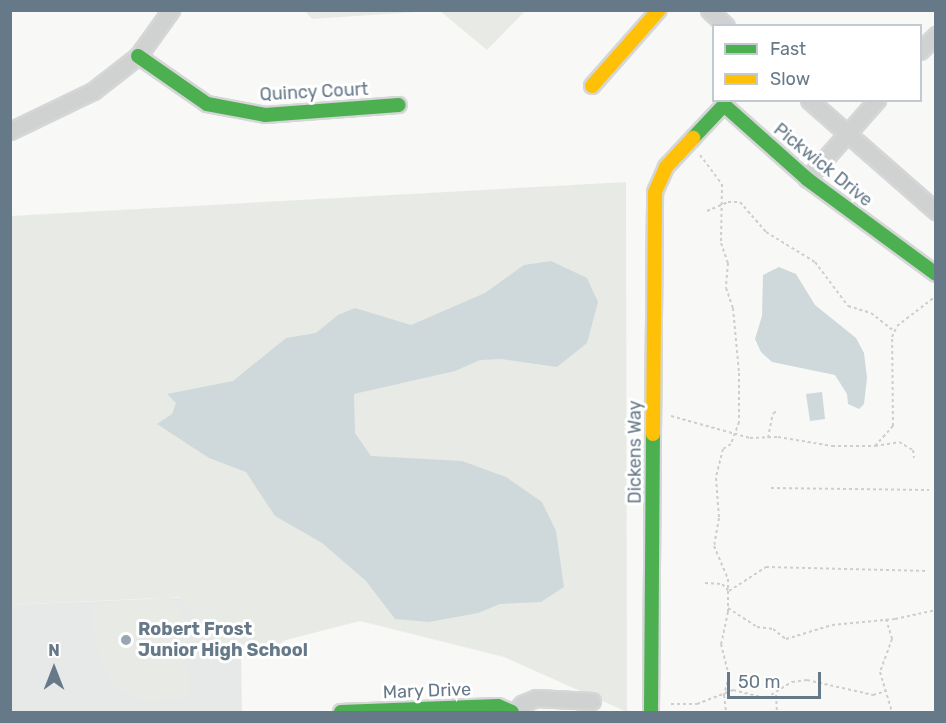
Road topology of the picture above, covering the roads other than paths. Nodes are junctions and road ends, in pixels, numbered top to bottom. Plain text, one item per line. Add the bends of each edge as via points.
1 (171, 10) edge
2 (660, 10) edge
3 (709, 10) edge
4 (724, 24) edge
5 (936, 35) edge
6 (922, 50) edge
7 (138, 56) junction
8 (592, 86) dead end
9 (811, 102) edge
10 (875, 102) edge
11 (399, 105) dead end
12 (10, 131) edge
13 (847, 134) junction
14 (807, 179) junction
15 (655, 192) joint
16 (936, 211) edge
17 (936, 274) edge
18 (592, 701) dead end
19 (341, 712) edge
20 (514, 712) edge
21 (651, 712) edge

1 - 7 street
2 - 8 street
3 - 4 street
5 - 6 street
7 - 11 street, Quincy Court via 207,104 265,115
7 - 12 street via 93,91
9 - 13 street
10 - 13 street
13 - 14 street
13 - 16 street
14 - 15 street, Pickwick Drive via 724,105 666,167
14 - 17 street, Pickwick Drive
15 - 21 street, Dickens Way
18 - 20 street via 536,698
19 - 20 street, Mary Drive via 498,706

